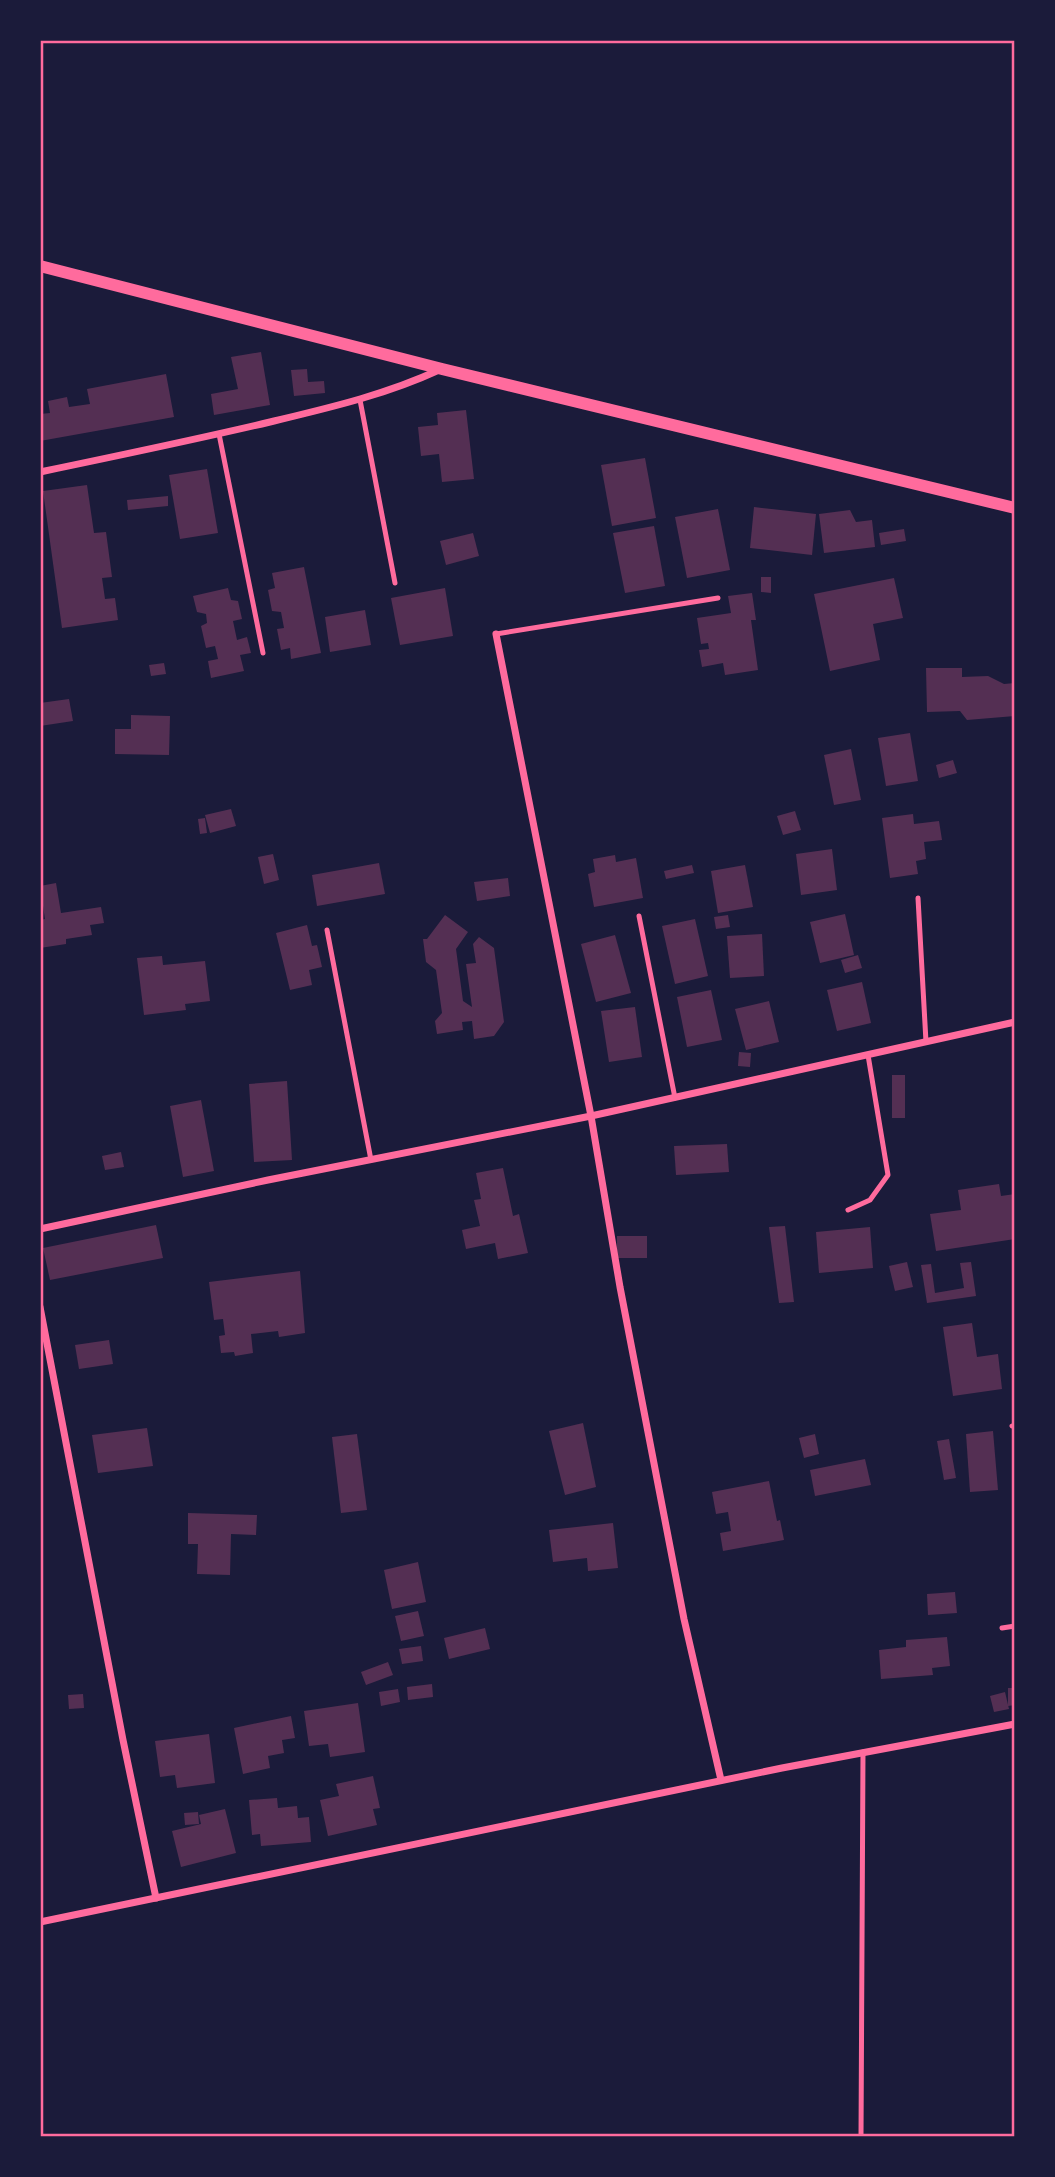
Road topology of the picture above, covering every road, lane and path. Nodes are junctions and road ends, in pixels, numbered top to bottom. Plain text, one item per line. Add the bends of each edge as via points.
1 (40, 266) edge
2 (442, 369) junction
3 (360, 400) junction
4 (219, 435) junction
5 (40, 472) edge
6 (1015, 508) edge
7 (395, 583) dead end
8 (718, 598) dead end
9 (496, 634) joint
10 (263, 653) dead end
11 (918, 898) dead end
12 (639, 916) dead end
13 (327, 930) dead end
14 (1015, 1023) edge
15 (926, 1042) junction
16 (868, 1055) junction
17 (675, 1097) junction
18 (591, 1116) junction
19 (371, 1160) junction
20 (848, 1210) dead end
21 (40, 1229) edge
22 (40, 1307) edge
23 (1015, 1626) edge
24 (1002, 1628) dead end
25 (1015, 1724) edge
26 (863, 1752) junction
27 (721, 1780) junction
28 (156, 1898) junction
29 (40, 1922) edge
30 (861, 2137) edge

1 - 2 street
2 - 3 street
2 - 6 street
3 - 4 street
3 - 7 lane
4 - 5 street
4 - 10 lane
8 - 9 lane
9 - 18 street
11 - 15 lane
12 - 17 lane
13 - 19 lane
14 - 15 street
15 - 16 street
16 - 17 street
16 - 20 lane via 888,1175 870,1200
17 - 18 street
18 - 19 street
18 - 27 street via 684,1619
19 - 21 street
22 - 28 street
23 - 24 lane
25 - 26 street
26 - 27 street
26 - 30 lane
27 - 28 street
28 - 29 street

